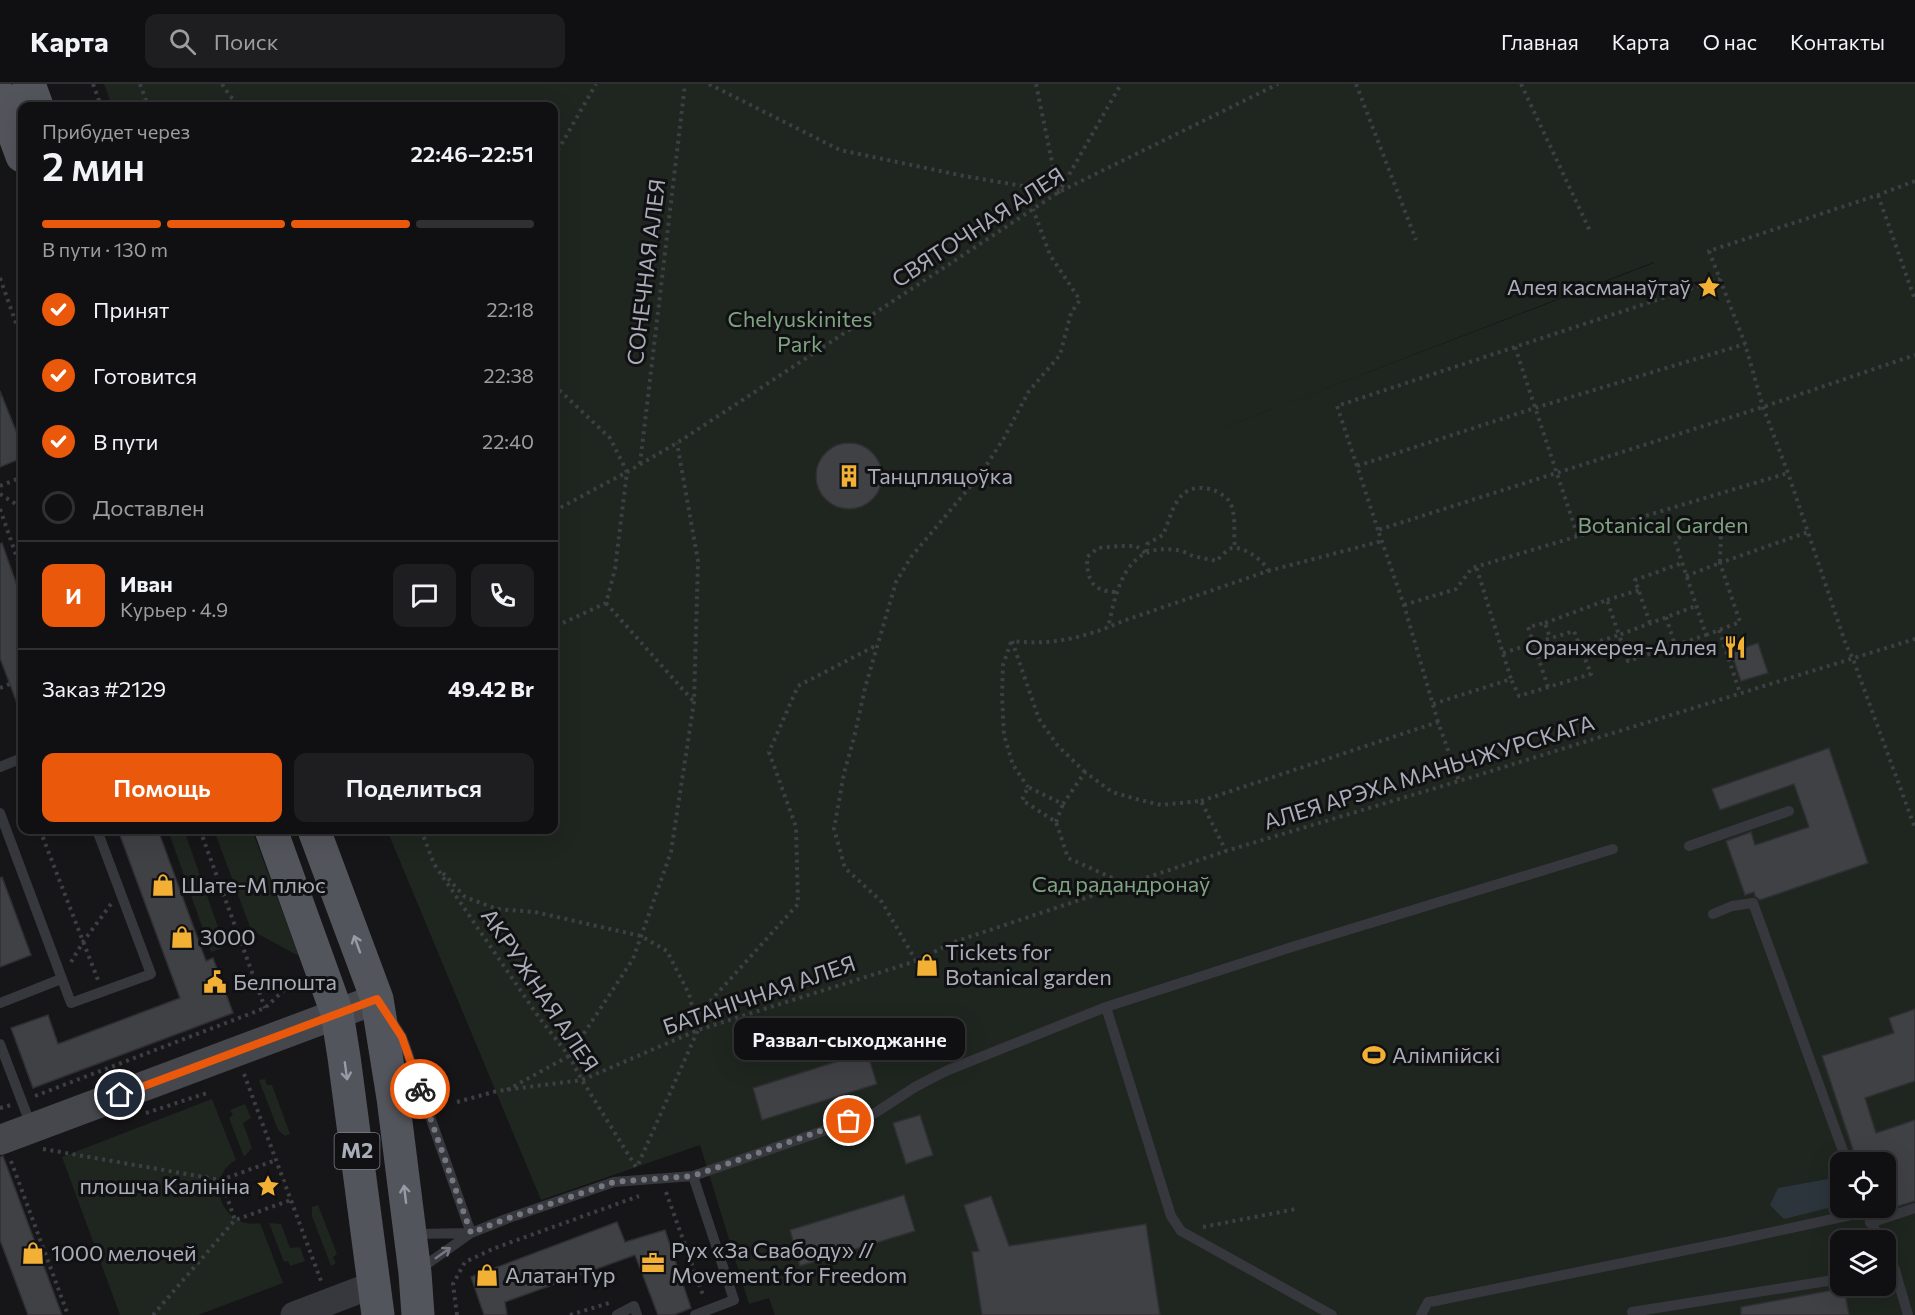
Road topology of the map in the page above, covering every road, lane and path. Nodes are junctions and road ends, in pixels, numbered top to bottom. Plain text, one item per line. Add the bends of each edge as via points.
1 (29, 84) edge
2 (93, 84) edge
3 (140, 84) edge
4 (222, 84) edge
5 (597, 84) edge
6 (685, 84) edge
7 (709, 84) edge
8 (1036, 84) edge
9 (1121, 84) edge
10 (1278, 84) edge
11 (1356, 84) edge
12 (1521, 84) edge
13 (0, 96) edge
14 (36, 102) edge
15 (100, 102) edge
16 (147, 102) edge
17 (237, 102) edge
18 (18, 145) edge
19 (558, 150) edge
20 (1915, 181) edge
21 (1059, 192) junction
22 (1878, 195) junction
23 (1033, 208) junction
24 (1590, 231) dead end
25 (1416, 240) dead end
26 (0, 278) edge
27 (1720, 279) junction
28 (1915, 300) edge
29 (18, 329) edge
30 (1745, 344) junction
31 (1515, 347) junction
32 (1915, 355) edge
33 (558, 389) edge
34 (1764, 407) junction
35 (1535, 408) junction
36 (677, 443) junction
37 (640, 465) junction
38 (1357, 466) junction
39 (627, 472) junction
40 (1788, 472) junction
41 (1557, 473) junction
42 (18, 479) edge
43 (0, 486) edge
44 (0, 494) edge
45 (18, 505) edge
46 (0, 509) edge
47 (558, 509) edge
48 (1378, 530) junction
49 (1808, 532) junction
50 (1578, 537) junction
51 (1382, 541) junction
52 (1235, 547) junction
53 (1147, 554) junction
54 (18, 561) edge
55 (1682, 563) junction
56 (1720, 563) junction
57 (1476, 566) junction
58 (1268, 571) junction
59 (1686, 576) junction
60 (1639, 590) junction
61 (1115, 591) junction
62 (1607, 600) junction
63 (606, 603) junction
64 (1404, 605) junction
65 (1696, 606) junction
66 (1666, 617) junction
67 (1545, 623) junction
68 (1650, 623) junction
69 (558, 625) edge
70 (1108, 628) junction
71 (1719, 630) junction
72 (1618, 635) junction
73 (1706, 635) junction
74 (1550, 638) junction
75 (1915, 639) edge
76 (1012, 641) junction
77 (1534, 643) junction
78 (877, 645) junction
79 (1675, 645) junction
80 (1581, 647) junction
81 (1503, 653) junction
82 (1853, 659) junction
83 (1511, 680) junction
84 (10, 684) dead end
85 (1548, 687) junction
86 (0, 688) edge
87 (1740, 693) junction
88 (694, 702) junction
89 (1433, 704) junction
90 (1438, 722) junction
91 (18, 760) edge
92 (0, 767) edge
93 (1084, 772) junction
94 (1459, 781) junction
95 (1028, 787) junction
96 (1201, 801) junction
97 (1063, 804) junction
98 (1789, 811) dead end
99 (0, 813) edge
100 (1056, 822) junction
101 (1915, 828) edge
102 (42, 834) edge
103 (99, 834) edge
104 (201, 834) edge
105 (272, 834) edge
106 (315, 834) edge
107 (423, 834) edge
108 (1689, 846) dead end
109 (1613, 849) dead end
110 (1226, 851) junction
111 (434, 864) junction
112 (1126, 884) junction
113 (120, 891) junction
114 (1713, 914) dead end
115 (641, 936) junction
116 (83, 942) junction
117 (954, 942) joint
118 (916, 961) junction
119 (301, 974) dead end
120 (62, 979) junction
121 (103, 992) junction
122 (377, 999) junction
123 (0, 1003) edge
124 (1106, 1007) junction
125 (265, 1008) junction
126 (337, 1014) junction
127 (695, 1018) junction
128 (698, 1030) junction
129 (0, 1044) edge
130 (569, 1056) junction
131 (244, 1074) dead end
132 (582, 1080) junction
133 (504, 1091) junction
134 (457, 1102) dead end
135 (0, 1108) edge
136 (31, 1126) junction
137 (5, 1149) edge
138 (1843, 1152) edge
139 (276, 1161) junction
140 (693, 1176) junction
141 (220, 1180) junction
142 (643, 1194) dead end
143 (291, 1200) junction
144 (1915, 1208) edge
145 (1296, 1209) dead end
146 (1837, 1218) edge
147 (1868, 1218) edge
148 (235, 1220) junction
149 (1870, 1223) junction
150 (1874, 1230) edge
151 (1181, 1231) junction
152 (471, 1233) junction
153 (410, 1234) junction
154 (415, 1273) junction
155 (1830, 1281) edge
156 (1896, 1286) edge
157 (324, 1287) dead end
158 (615, 1301) dead end
159 (377, 1302) edge
160 (707, 1304) dead end
161 (1632, 1312) dead end
162 (455, 1314) edge
163 (68, 1315) edge
164 (153, 1315) edge
165 (294, 1315) edge
166 (418, 1315) edge
167 (570, 1315) edge
168 (618, 1315) edge
169 (637, 1315) edge
170 (695, 1315) edge
171 (1332, 1315) edge
172 (1421, 1315) edge
173 (1908, 1315) edge

1 - 14 main road
2 - 15 path
3 - 16 path
4 - 17 path
5 - 19 path
6 - 37 path, СОНЕЧНАЯ АЛЕЯ
7 - 21 path via 840,150
8 - 21 path
9 - 21 path
10 - 21 path, СВЯТОЧНАЯ АЛЕЯ
11 - 25 path
12 - 24 path
13 - 18 main road
20 - 22 path
21 - 23 path, СВЯТОЧНАЯ АЛЕЯ
22 - 27 path via 1709,251
22 - 28 path
23 - 36 path, СВЯТОЧНАЯ АЛЕЯ
23 - 78 path via 1050,255 1080,300 1071,313 1060,356 1029,391 980,475 911,557 896,582
26 - 29 path
27 - 30 path
27 - 31 path
30 - 34 path
30 - 35 path
31 - 35 path
31 - 38 path via 1337,406
32 - 34 path
33 - 39 path via 610,438
34 - 40 path
34 - 41 path
35 - 38 path
35 - 41 path
36 - 37 path, СВЯТОЧНАЯ АЛЕЯ
36 - 88 path via 698,561
37 - 39 path, СВЯТОЧНАЯ АЛЕЯ
38 - 48 path
39 - 47 path, СВЯТОЧНАЯ АЛЕЯ
39 - 63 path via 615,569
40 - 49 path
40 - 50 path
41 - 48 path
41 - 50 path
42 - 43 path
44 - 45 path
46 - 54 path
48 - 51 path
49 - 56 path
49 - 82 path
50 - 57 path
51 - 58 path
51 - 64 path
52 - 53 path via 1216,561 1177,550 1155,549
52 - 53 path via 1229,500 1214,489 1198,487 1183,493 1171,510 1163,535 1147,544
52 - 58 path via 1253,554
53 - 61 path via 1131,563
53 - 61 path via 1136,546 1119,546 1098,548 1087,558 1093,584 1102,591
55 - 56 path via 1674,541 1696,524 1715,520 1721,533
55 - 59 path
55 - 60 path via 1635,580
56 - 59 path
56 - 71 path via 1740,622
57 - 64 path via 1456,589
57 - 81 path
58 - 70 path
59 - 65 path
60 - 62 path
60 - 68 path
61 - 70 path
62 - 67 path
62 - 72 path
63 - 69 path
63 - 88 path
64 - 89 path
65 - 66 path
65 - 73 path
66 - 68 path
66 - 79 path
67 - 74 path
67 - 77 path via 1528,627
68 - 72 path
70 - 76 path via 1066,641
71 - 73 path
71 - 87 path
72 - 79 path via 1629,661
72 - 80 path
73 - 79 path
74 - 77 path
74 - 80 path via 1574,631
75 - 82 path, АЛЕЯ АРЭХА МАНЬЧЖУРСКАГА
76 - 93 path via 1039,719
76 - 95 path via 1004,665 1004,735 1013,765
77 - 81 path
77 - 85 path
78 - 118 path via 844,773 834,829 845,868 882,902
78 - 127 path via 798,686 769,752 796,827 798,904
80 - 85 path via 1591,675
81 - 83 path
82 - 87 path, АЛЕЯ АРЭХА МАНЬЧЖУРСКАГА
82 - 101 path
83 - 85 path via 1520,696
83 - 89 path
84 - 86 path
87 - 94 path, АЛЕЯ АРЭХА МАНЬЧЖУРСКАГА
88 - 115 path via 672,852
89 - 90 path
90 - 94 path
90 - 96 path
91 - 92 lane
93 - 96 path via 1112,792 1136,799 1161,805
93 - 97 path
94 - 110 path, АЛЕЯ АРЭХА МАНЬЧЖУРСКАГА
95 - 97 path
95 - 100 path via 1022,800
96 - 110 path
97 - 100 path
98 - 108 lane
99 - 120 lane
100 - 112 path via 1068,858
102 - 116 path
103 - 113 lane
104 - 125 path
105 - 126 main road, М2
122 -> 106 main road, М2
107 - 111 path, АКРУЖНАЯ АЛЕЯ
109 - 124 lane
110 - 112 path, АЛЕЯ АРЭХА МАНЬЧЖУРСКАГА
111 - 115 path via 465,897 497,909 535,912
111 - 130 path, АКРУЖНАЯ АЛЕЯ
112 - 117 path, АЛЕЯ АРЭХА МАНЬЧЖУРСКАГА
113 - 116 path
113 - 121 lane via 151,974
114 - 138 lane via 1753,903
115 - 127 path via 667,951 689,994
115 - 130 path via 633,959
116 - 120 path
116 - 121 path
117 - 118 path, БАТАНІЧНАЯ АЛЕЯ
118 - 128 path, БАТАНІЧНАЯ АЛЕЯ
119 - 125 path
120 - 121 lane via 71,1003
120 - 123 lane
122 - 126 main road
122 - 152 lane via 402,1037
153 -> 122 main road, М2
124 - 140 lane via 946,1071 875,1113
124 - 151 lane via 1171,1216
125 - 136 path
126 - 136 main road
126 -> 159 main road, М2
127 - 128 path
128 - 132 path, БАТАНІЧНАЯ АЛЕЯ
128 - 132 path, АКРУЖНАЯ АЛЕЯ via 636,1167
129 - 136 lane
130 - 132 path, АКРУЖНАЯ АЛЕЯ
130 - 133 path
131 - 139 path
132 - 133 path, БАТАНІЧНАЯ АЛЕЯ
133 - 134 path
135 - 136 path
136 - 137 main road
136 - 141 path
137 - 163 path
139 - 141 path
139 - 143 path
140 - 152 lane via 614,1182
140 - 160 path via 664,1187
140 - 170 lane via 734,1300
141 - 148 path
142 - 162 path via 465,1262 453,1284
143 - 148 path
143 - 157 path
144 - 149 lane
145 - 151 path
146 - 172 lane via 1428,1302
147 - 149 lane
148 - 164 path
149 - 150 lane
151 - 171 lane
152 - 153 lane
154 -> 152 lane
153 - 154 main road, М2
154 - 166 main road, М2
155 - 161 lane
156 - 173 lane
158 - 167 path
159 - 165 street via 365,1288
168 - 169 lane via 634,1306

